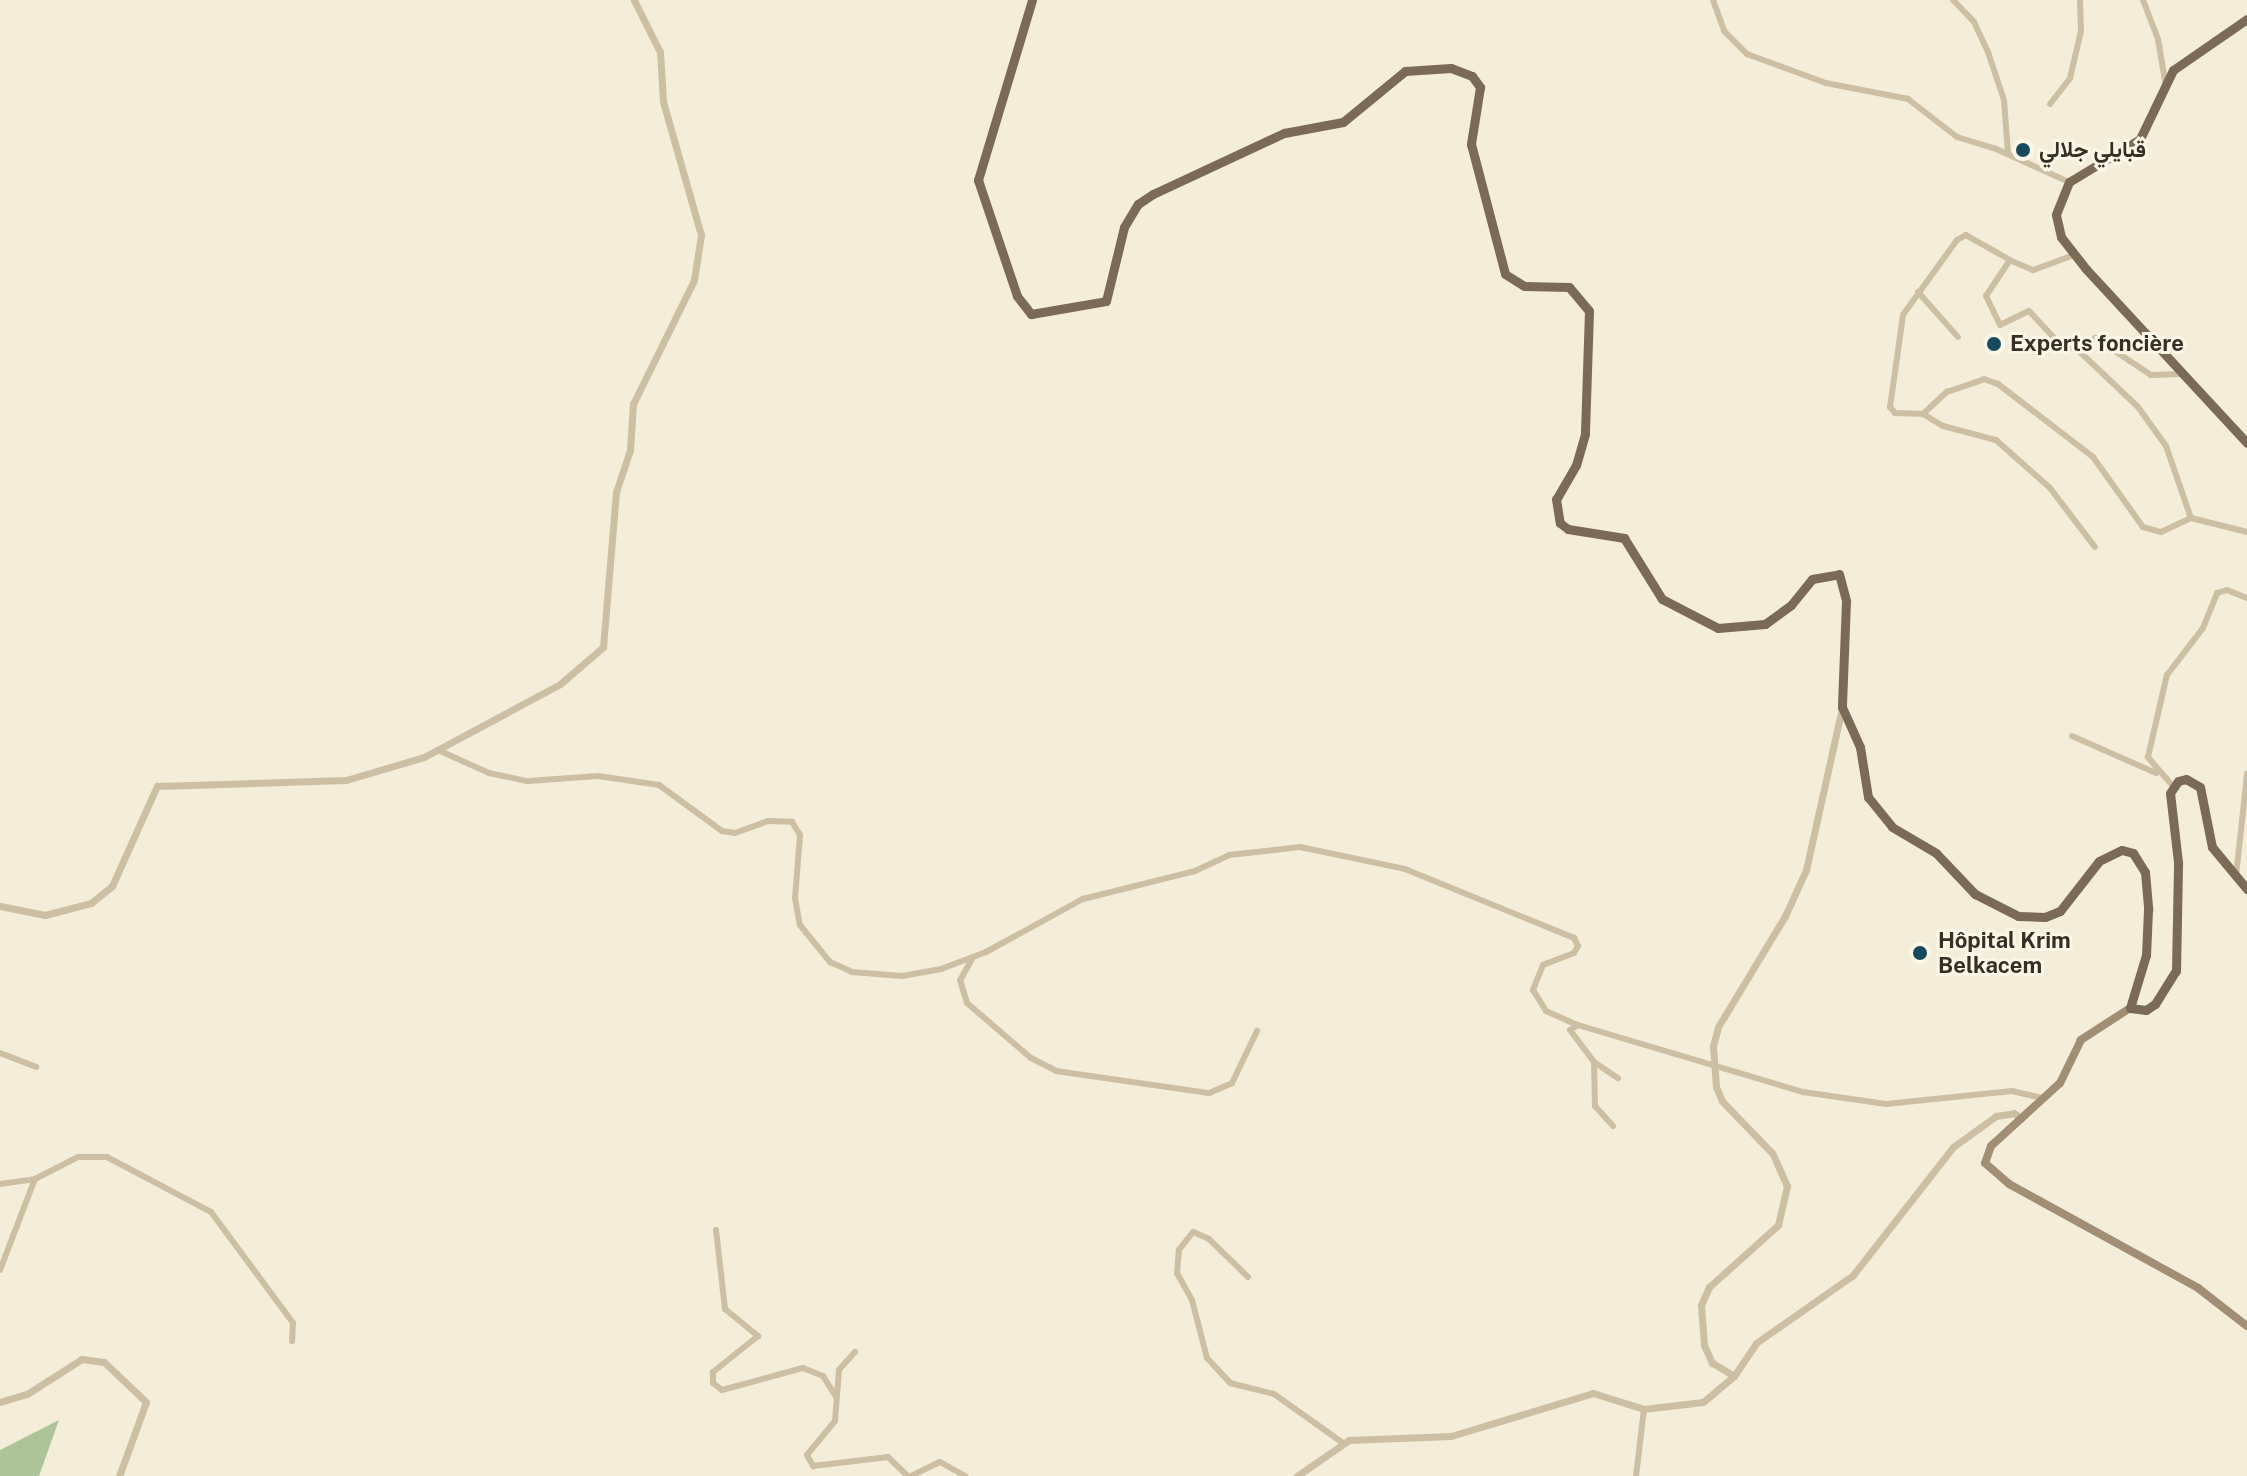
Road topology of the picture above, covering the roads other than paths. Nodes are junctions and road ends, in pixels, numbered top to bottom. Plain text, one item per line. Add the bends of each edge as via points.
1 (634, 0) edge
2 (1032, 0) edge
3 (1713, 0) edge
4 (1953, 0) edge
5 (2080, 0) edge
6 (2143, 0) edge
7 (2247, 19) edge
8 (2165, 81) junction
9 (2050, 104) dead end
10 (2008, 153) junction
11 (2069, 182) junction
12 (2074, 255) junction
13 (2010, 260) junction
14 (1918, 292) junction
15 (1958, 337) dead end
16 (2079, 351) junction
17 (2183, 374) junction
18 (1923, 414) junction
19 (2246, 442) edge
20 (2191, 518) junction
21 (2247, 532) edge
22 (2095, 547) dead end
23 (2247, 598) edge
24 (1842, 707) junction
25 (2072, 736) dead end
26 (438, 750) junction
27 (2158, 774) junction
28 (2247, 774) edge
29 (2172, 785) junction
30 (2236, 876) junction
31 (2247, 889) edge
32 (0, 906) edge
33 (973, 957) junction
34 (2130, 1008) junction
35 (1578, 1025) junction
36 (1257, 1031) dead end
37 (0, 1053) edge
38 (1594, 1062) junction
39 (36, 1067) dead end
40 (1713, 1067) junction
41 (1618, 1078) dead end
42 (2043, 1098) junction
43 (2021, 1118) junction
44 (1613, 1126) dead end
45 (35, 1179) junction
46 (0, 1184) edge
47 (716, 1230) dead end
48 (0, 1270) edge
49 (1248, 1277) dead end
50 (2247, 1326) edge
51 (292, 1341) dead end
52 (855, 1352) dead end
53 (1734, 1376) junction
54 (835, 1395) junction
55 (0, 1402) edge
56 (1644, 1409) junction
57 (1343, 1443) junction
58 (119, 1476) edge
59 (909, 1476) edge
60 (965, 1476) edge
61 (1297, 1476) edge
62 (1636, 1476) edge

1 - 26 street via 660,52 663,102 701,235 694,280 633,404 630,450 616,492 607,635 594,658 560,684
2 - 24 main road via 978,180 1023,307 1037,315 1106,301 1124,227 1138,204 1153,194 1284,133 1343,122 1405,71 1451,68 1472,76 1480,87 1471,144 1505,274 1524,286 1569,287 1589,311 1585,434 1576,465 1556,499 1560,523 1568,529 1624,538 1662,599 1718,628 1765,624 1791,605 1812,579 1839,574 1846,601
3 - 10 street via 1730,42 1747,54 1826,83 1908,99 1957,137
4 - 10 street via 1974,22 1988,52 2004,100
5 - 9 street via 2081,31 2070,78
6 - 8 street via 2161,49
7 - 8 main road via 2185,57
8 - 11 main road via 2132,147
10 - 11 street
11 - 12 main road via 2056,215 2061,237
12 - 13 street via 2033,270
12 - 17 main road
13 - 14 street via 1966,235
13 - 16 street via 1986,296 2000,325 2029,311 2056,340
14 - 15 street
14 - 18 street via 1903,315 1889,397 1895,413
16 - 17 street via 2095,338 2151,375
16 - 20 street via 2138,407 2166,446
17 - 19 main road
18 - 20 street via 1962,383 1984,379 1998,384 2093,457 2143,527 2161,532
18 - 22 street via 1943,426 1996,440 2050,488
20 - 21 street
23 - 27 street via 2227,590 2217,593 2203,628 2171,667 2148,757
24 - 34 main road via 1860,747 1868,797 1879,813 1904,837 1936,853 1975,894 2018,916 2045,917 2060,911 2099,861 2110,853 2133,853 2145,872 2148,910 2146,955
24 - 40 street via 1806,870 1785,916 1718,1027
25 - 27 street
26 - 32 street via 346,780 157,786 112,886 91,903 45,915
26 - 33 street via 489,773 528,781 598,776 659,785 722,831 735,833 768,821 792,822 800,835 795,898 800,925 830,962 852,972 902,976
27 - 29 street
28 - 30 street
29 - 30 main road via 2186,779 2200,787 2212,847
29 - 34 main road via 2178,862 2176,971 2155,1004 2146,1010
30 - 31 main road
33 - 35 street via 1083,899 1195,871 1229,855 1300,847 1405,869 1574,938 1574,953 1543,965 1533,990 1546,1011
33 - 36 street via 960,980 967,1003 1031,1058 1056,1071 1209,1093 1232,1083
34 - 42 main road via 2081,1040 2060,1083
35 - 38 street via 1570,1030
35 - 40 street
37 - 39 street
38 - 41 street
38 - 44 street via 1595,1106
40 - 42 street via 1803,1092 1886,1104 2012,1091
40 - 53 street via 1722,1101 1772,1153 1787,1186 1778,1225 1761,1246 1709,1287 1701,1305 1704,1345 1712,1363
42 - 43 main road
43 - 50 main road via 1986,1151 1990,1170 2198,1288
43 - 53 street via 2014,1113 1996,1116 1953,1147 1853,1275 1756,1343
45 - 46 street
45 - 48 street
45 - 51 street via 78,1157 107,1157 211,1212 293,1323
47 - 54 street via 725,1309 758,1336 713,1372 713,1383 722,1390 803,1368 823,1376
49 - 57 street via 1209,1239 1193,1232 1179,1250 1177,1273 1192,1300 1207,1358 1230,1383 1274,1394
52 - 54 street via 839,1370
53 - 56 street via 1703,1402
54 - 59 street via 835,1421 807,1455 813,1466 888,1457
55 - 58 street via 27,1394 82,1359 104,1362 146,1402
56 - 57 street via 1593,1393 1451,1436
56 - 62 street
57 - 61 street
59 - 60 street via 940,1462

